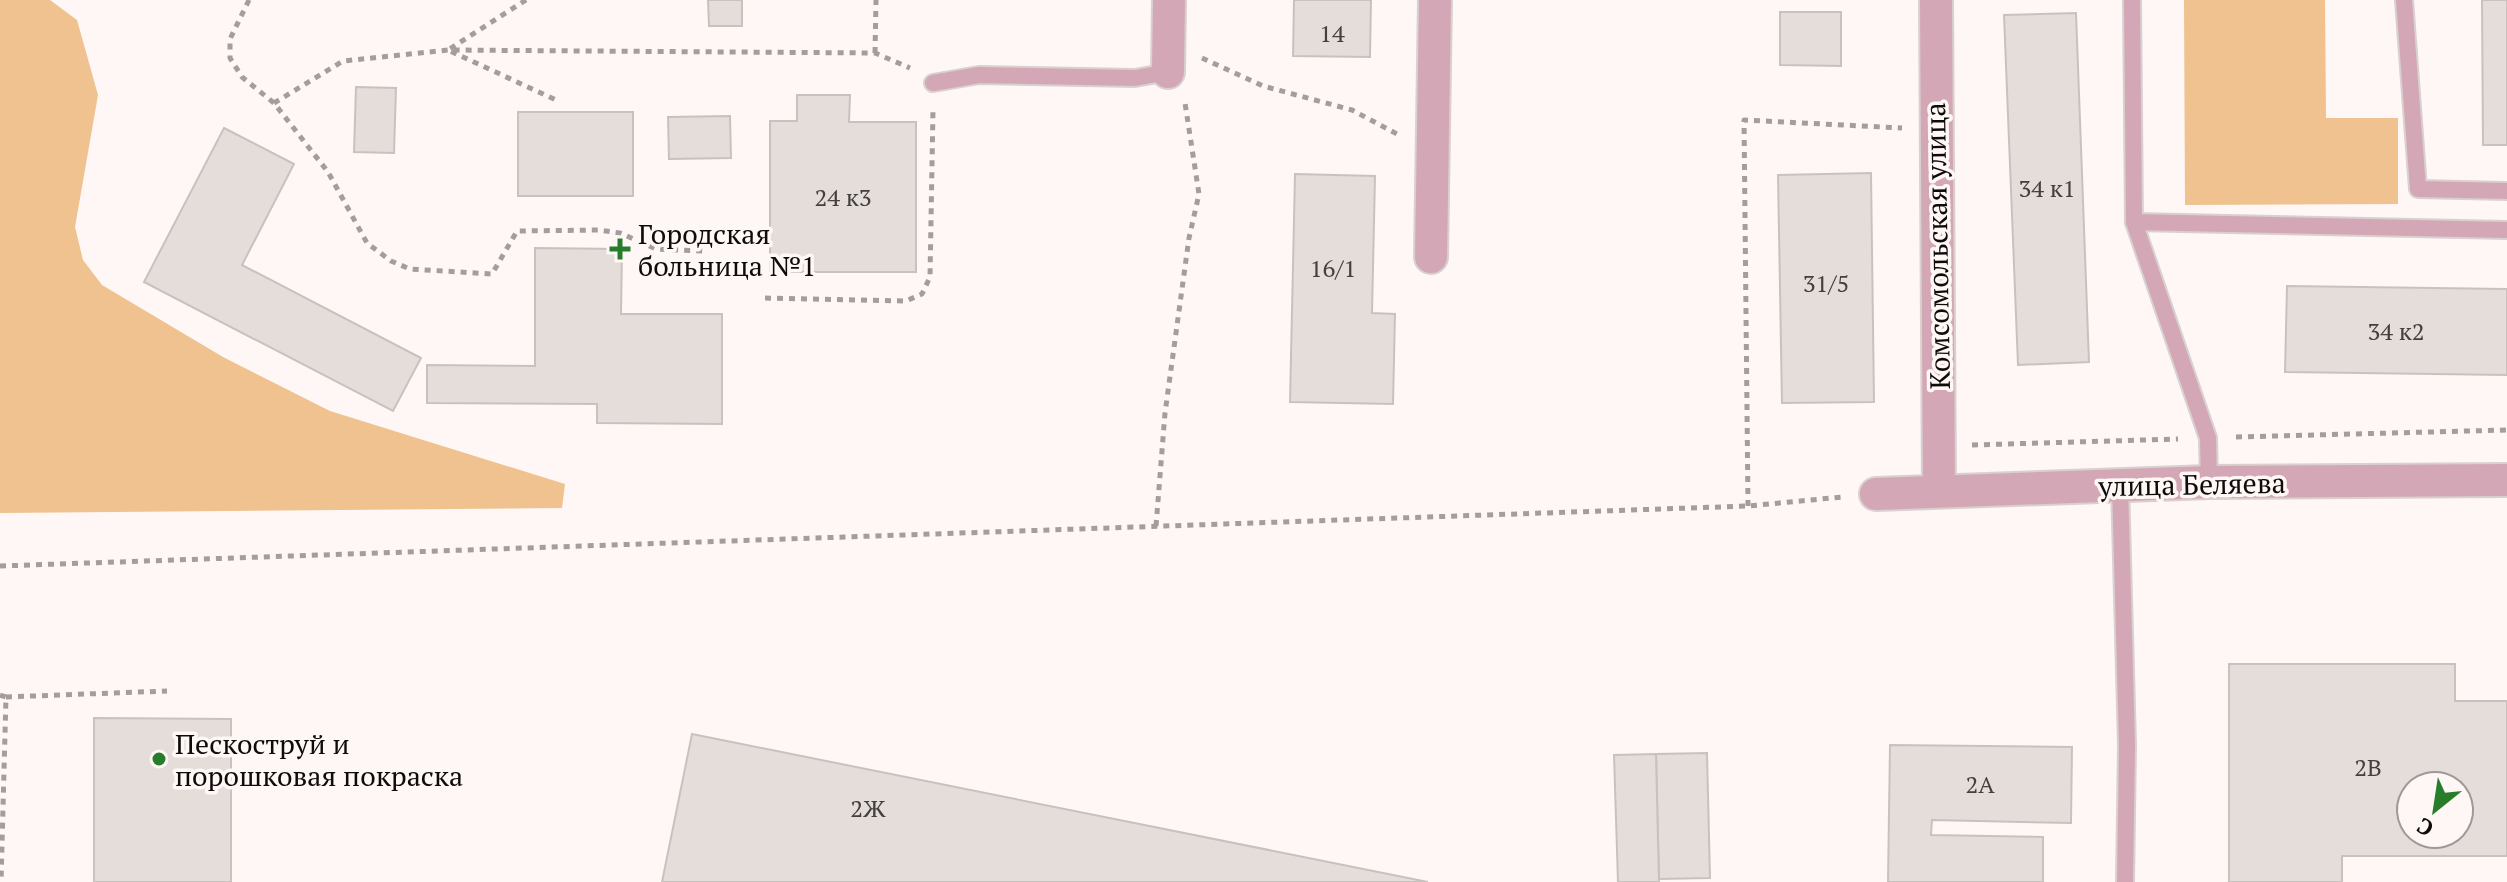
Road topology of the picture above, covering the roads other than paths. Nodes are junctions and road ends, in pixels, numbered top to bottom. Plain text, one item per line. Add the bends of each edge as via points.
1 (1169, 0) edge
2 (1435, 0) edge
3 (1936, 0) edge
4 (2132, 0) edge
5 (2404, 0) edge
6 (1173, 68) joint
7 (933, 83) road end
8 (2507, 191) edge
9 (2134, 222) junction
10 (2507, 230) edge
11 (1431, 257) dead end
12 (2507, 480) edge
13 (2209, 482) junction
14 (2120, 485) junction
15 (1939, 491) junction
16 (1876, 494) road end
17 (2125, 882) edge

1 - 6 street
2 - 11 street
3 - 15 street, Комсомольская улица
4 - 9 lane
5 - 8 lane via 2418,189
6 - 7 lane via 1135,78 979,75
9 - 10 lane
9 - 13 lane via 2208,438
12 - 13 street, улица Беляева
13 - 14 street, улица Беляева
14 - 15 street, улица Беляева
14 - 17 lane
15 - 16 street, улица Беляева

